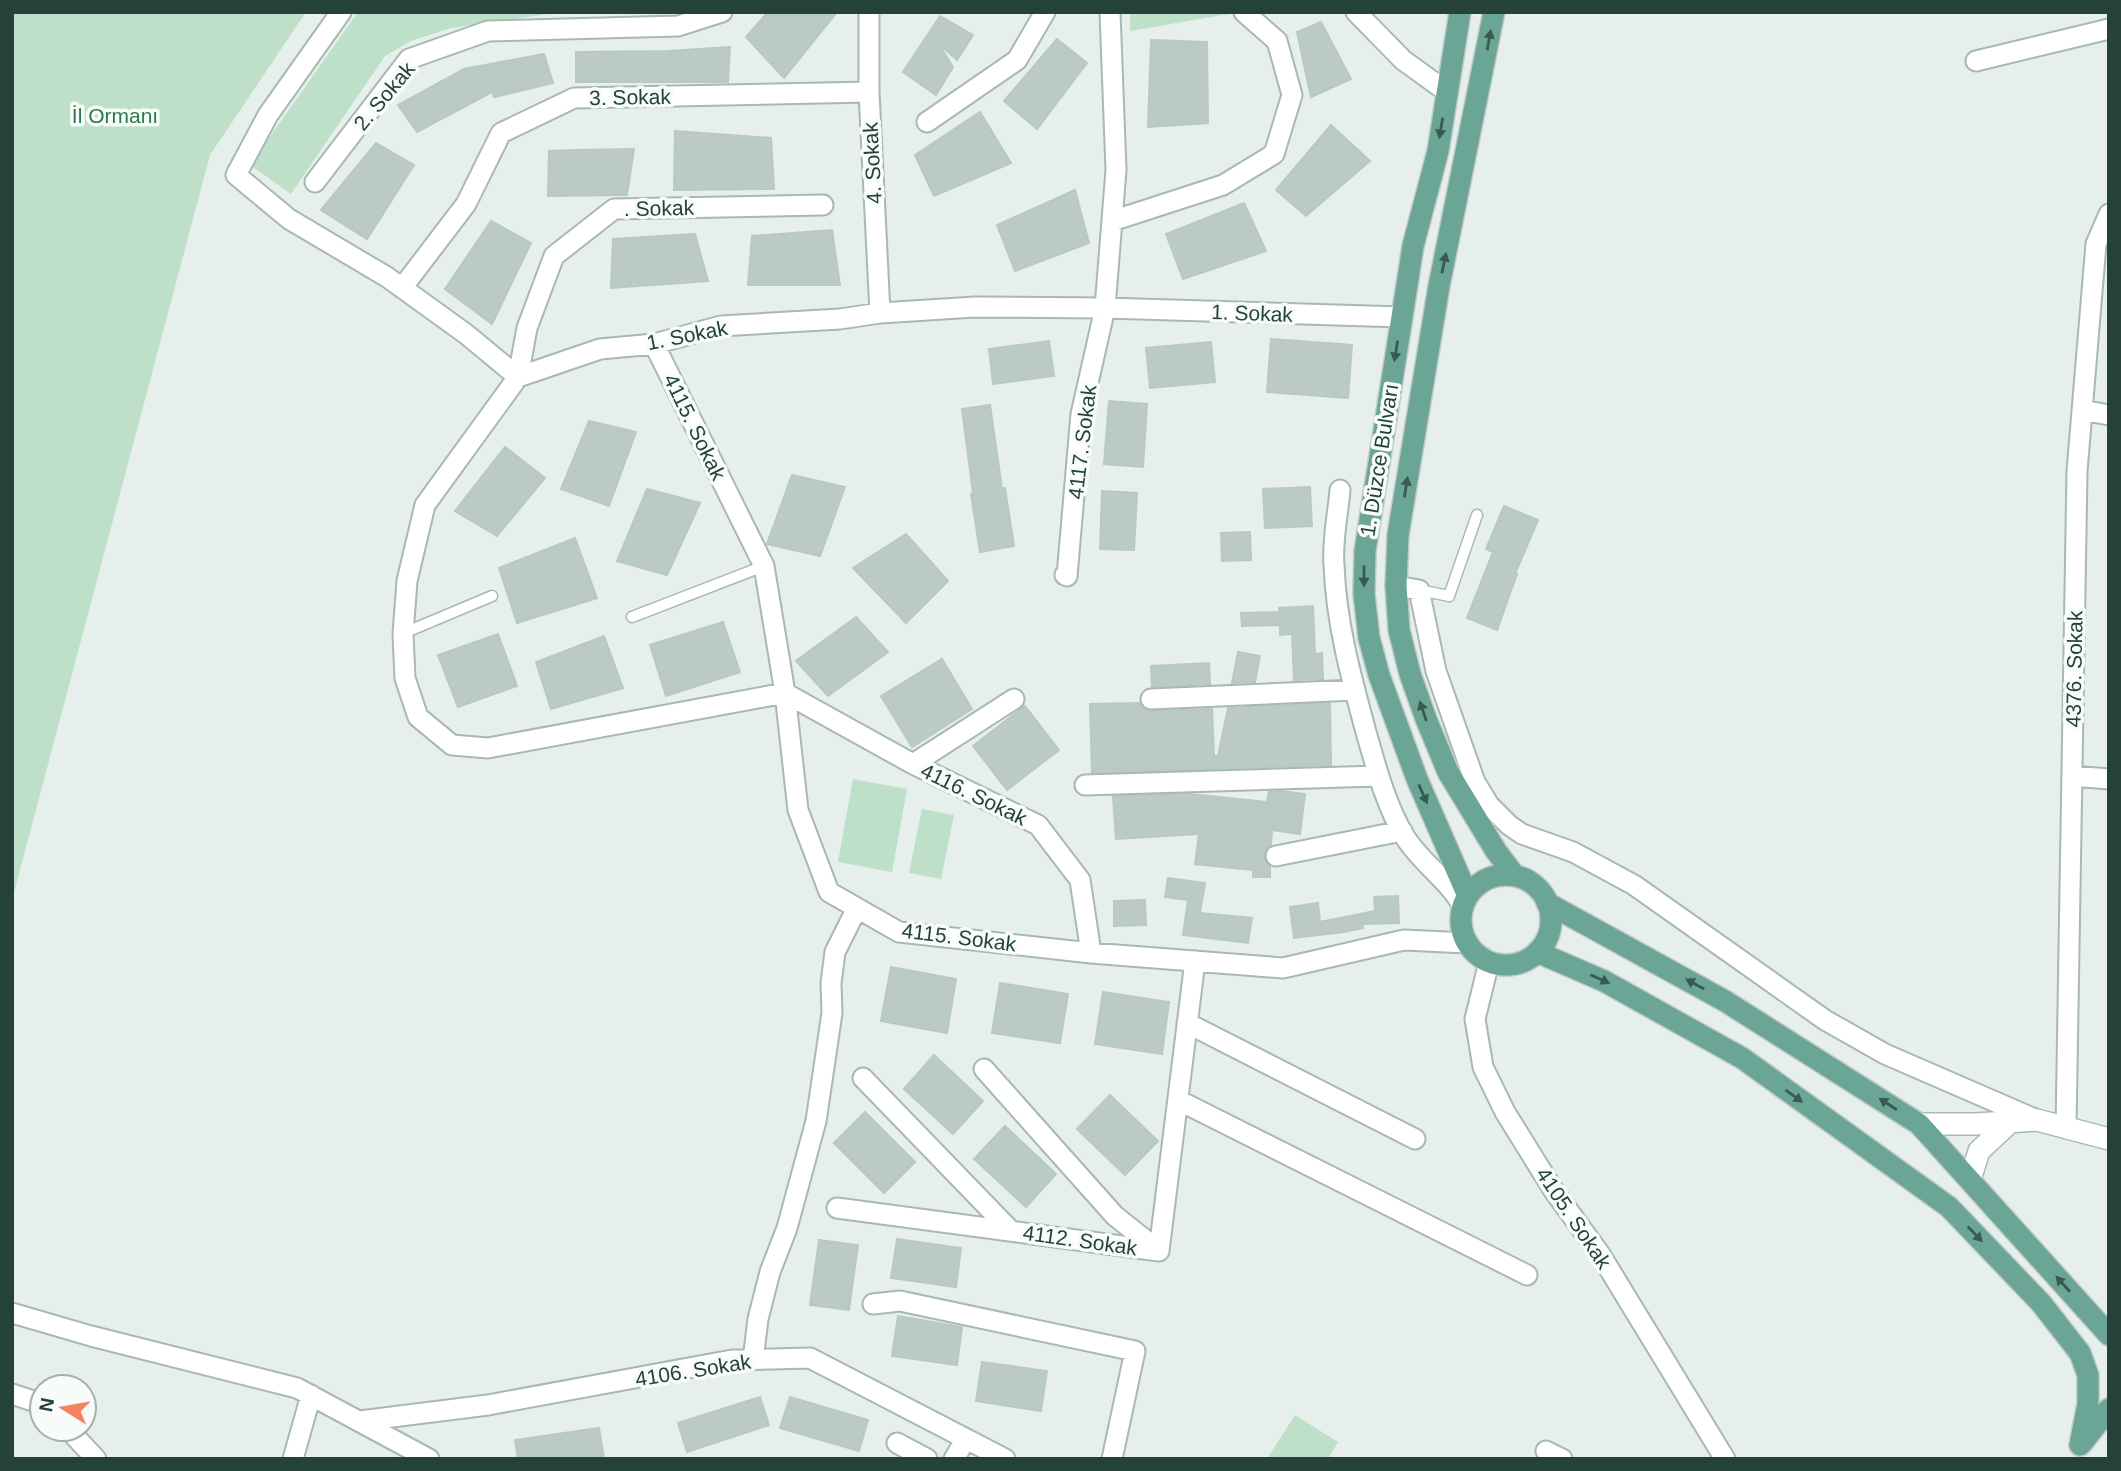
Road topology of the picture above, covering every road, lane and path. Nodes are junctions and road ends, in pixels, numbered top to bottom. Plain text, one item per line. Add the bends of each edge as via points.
1 (341, 12) edge
2 (722, 12) edge
3 (869, 12) edge
4 (1045, 12) edge
5 (1110, 12) edge
6 (1244, 12) edge
7 (1356, 12) edge
8 (1460, 12) edge
9 (1494, 12) edge
10 (2109, 29) edge
11 (1976, 61) dead end
12 (869, 92) junction
13 (1447, 92) junction
14 (927, 121) dead end
15 (315, 182) dead end
16 (823, 205) dead end
17 (2109, 214) edge
18 (1112, 221) junction
19 (402, 288) junction
20 (1105, 308) junction
21 (880, 313) junction
22 (1402, 317) junction
23 (654, 344) junction
24 (518, 377) junction
25 (2082, 410) junction
26 (2109, 415) edge
27 (1340, 490) dead end
28 (1477, 515) dead end
29 (764, 566) junction
30 (1065, 575) dead end
31 (1396, 586) junction
32 (1419, 590) junction
33 (492, 596) dead end
34 (632, 617) dead end
35 (403, 634) junction
36 (1355, 690) junction
37 (785, 693) junction
38 (1014, 699) dead end
39 (1151, 699) dead end
40 (914, 764) junction
41 (1378, 776) junction
42 (2072, 776) junction
43 (2109, 779) edge
44 (1085, 785) dead end
45 (1402, 831) junction
46 (1276, 856) dead end
47 (1515, 876) junction
48 (1465, 902) junction
49 (1547, 904) junction
50 (857, 908) junction
51 (1466, 943) junction
52 (1537, 952) junction
53 (1091, 953) junction
54 (1195, 961) junction
55 (1489, 962) junction
56 (1188, 1023) junction
57 (984, 1069) dead end
58 (863, 1078) dead end
59 (1178, 1100) junction
60 (2038, 1120) junction
61 (2008, 1123) junction
62 (1919, 1124) junction
63 (2066, 1128) junction
64 (1415, 1139) dead end
65 (2109, 1139) edge
66 (1970, 1180) junction
67 (837, 1208) dead end
68 (1011, 1231) junction
69 (1159, 1251) junction
70 (1527, 1275) dead end
71 (873, 1304) dead end
72 (12, 1312) edge
73 (2109, 1335) edge
74 (753, 1360) junction
75 (311, 1395) junction
76 (2109, 1409) edge
77 (360, 1421) junction
78 (966, 1439) junction
79 (81, 1443) edge
80 (897, 1443) dead end
81 (2078, 1452) edge
82 (96, 1459) edge
83 (293, 1459) edge
84 (429, 1459) edge
85 (927, 1459) edge
86 (954, 1459) edge
87 (1005, 1459) edge
88 (1112, 1459) edge
89 (1725, 1459) edge

1 - 19 street via 268,115 236,175 289,219
2 - 15 street, 2. Sokak via 678,26 488,31 409,59
3 - 12 street, 4. Sokak
4 - 14 street via 1017,60
5 - 18 street, 4117. Sokak via 1116,170
6 - 18 street via 1277,41 1292,95 1274,155 1223,185
7 - 13 street via 1403,60
8 - 13 main road, 1. Düzce Bulvarı
31 -> 9 main road, 1. Düzce Bulvarı via 1398,535 1439,286
10 - 11 street
12 - 19 street, 3. Sokak via 574,98 501,133 466,204
12 - 21 street, 4. Sokak
13 -> 22 main road, 1. Düzce Bulvarı
16 - 24 street, . Sokak via 614,209 554,256 527,328
17 - 25 street, 4376. Sokak via 2096,244
18 - 20 street, 4117. Sokak
19 - 24 street
20 - 21 street, 1. Sokak via 975,307
20 - 22 street, 1. Sokak
20 - 30 street, 4117. Sokak via 1081,414
21 - 23 street, 1. Sokak via 721,326
22 -> 48 main road, 1. Düzce Bulvarı via 1365,551 1364,594 1379,675
23 - 24 street, 1. Sokak via 600,349
23 - 29 street, 4115. Sokak
24 - 35 street via 425,505 407,581
25 - 26 street
25 - 42 street, 4376. Sokak
27 - 36 street via 1333,562 1340,625
28 - 32 lane via 1449,596
29 - 34 lane
29 - 37 street, 4115. Sokak
31 - 32 street
47 -> 31 main road, 1. Düzce Bulvarı via 1473,815 1430,730 1399,630
32 - 60 street via 1436,671 1475,782 1509,825 1634,885 1825,1020 1885,1054
33 - 35 lane
35 - 37 street via 405,678 418,717 452,745 488,748
36 - 39 street
36 - 41 street
37 - 40 street, 4116. Sokak
37 - 50 street, 4115. Sokak via 799,810 829,892
38 - 40 street
40 - 53 street, 4116. Sokak via 1038,825 1080,880
41 - 44 street
41 - 45 street
42 - 43 street
42 - 63 street, 4376. Sokak
45 - 46 street
45 - 48 street via 1427,866
47 - 48 main road via 1488,879
47 - 49 main road via 1539,890
48 - 51 main road via 1461,919
49 - 52 main road via 1549,933
62 -> 49 main road via 1725,1000
50 - 53 street, 4115. Sokak via 899,932
50 - 74 street via 835,952 832,1013 816,1121 770,1272
51 - 54 street, 4115. Sokak via 1404,940 1283,968
51 - 55 main road
52 - 55 main road via 1518,964
52 -> 81 main road via 1614,986 1742,1058 1949,1207 2041,1303 2080,1353 2088,1375 2088,1404
53 - 54 street, 4115. Sokak
54 - 56 street, 4112. Sokak
55 - 89 street, 4105. Sokak via 1475,1019 1483,1068 1554,1191 1600,1254
56 - 59 street, 4112. Sokak
56 - 64 street
57 - 69 street via 1115,1216
58 - 68 street
59 - 69 street, 4112. Sokak
59 - 70 street
60 - 61 street
60 - 63 street
61 - 62 street
61 - 66 street via 1979,1151
62 - 66 main road
63 - 65 street
73 -> 66 main road
67 - 68 street, 4112. Sokak
68 - 69 street, 4112. Sokak
71 - 88 street via 900,1301 1135,1351
72 - 75 street
74 - 77 street, 4106. Sokak via 732,1360 488,1405
74 - 78 street, 4106. Sokak via 810,1358
75 - 77 street
75 - 83 street
76 - 81 main road
77 - 84 street
78 - 86 street
78 - 87 street, 4106. Sokak
79 - 82 street
80 - 85 street

